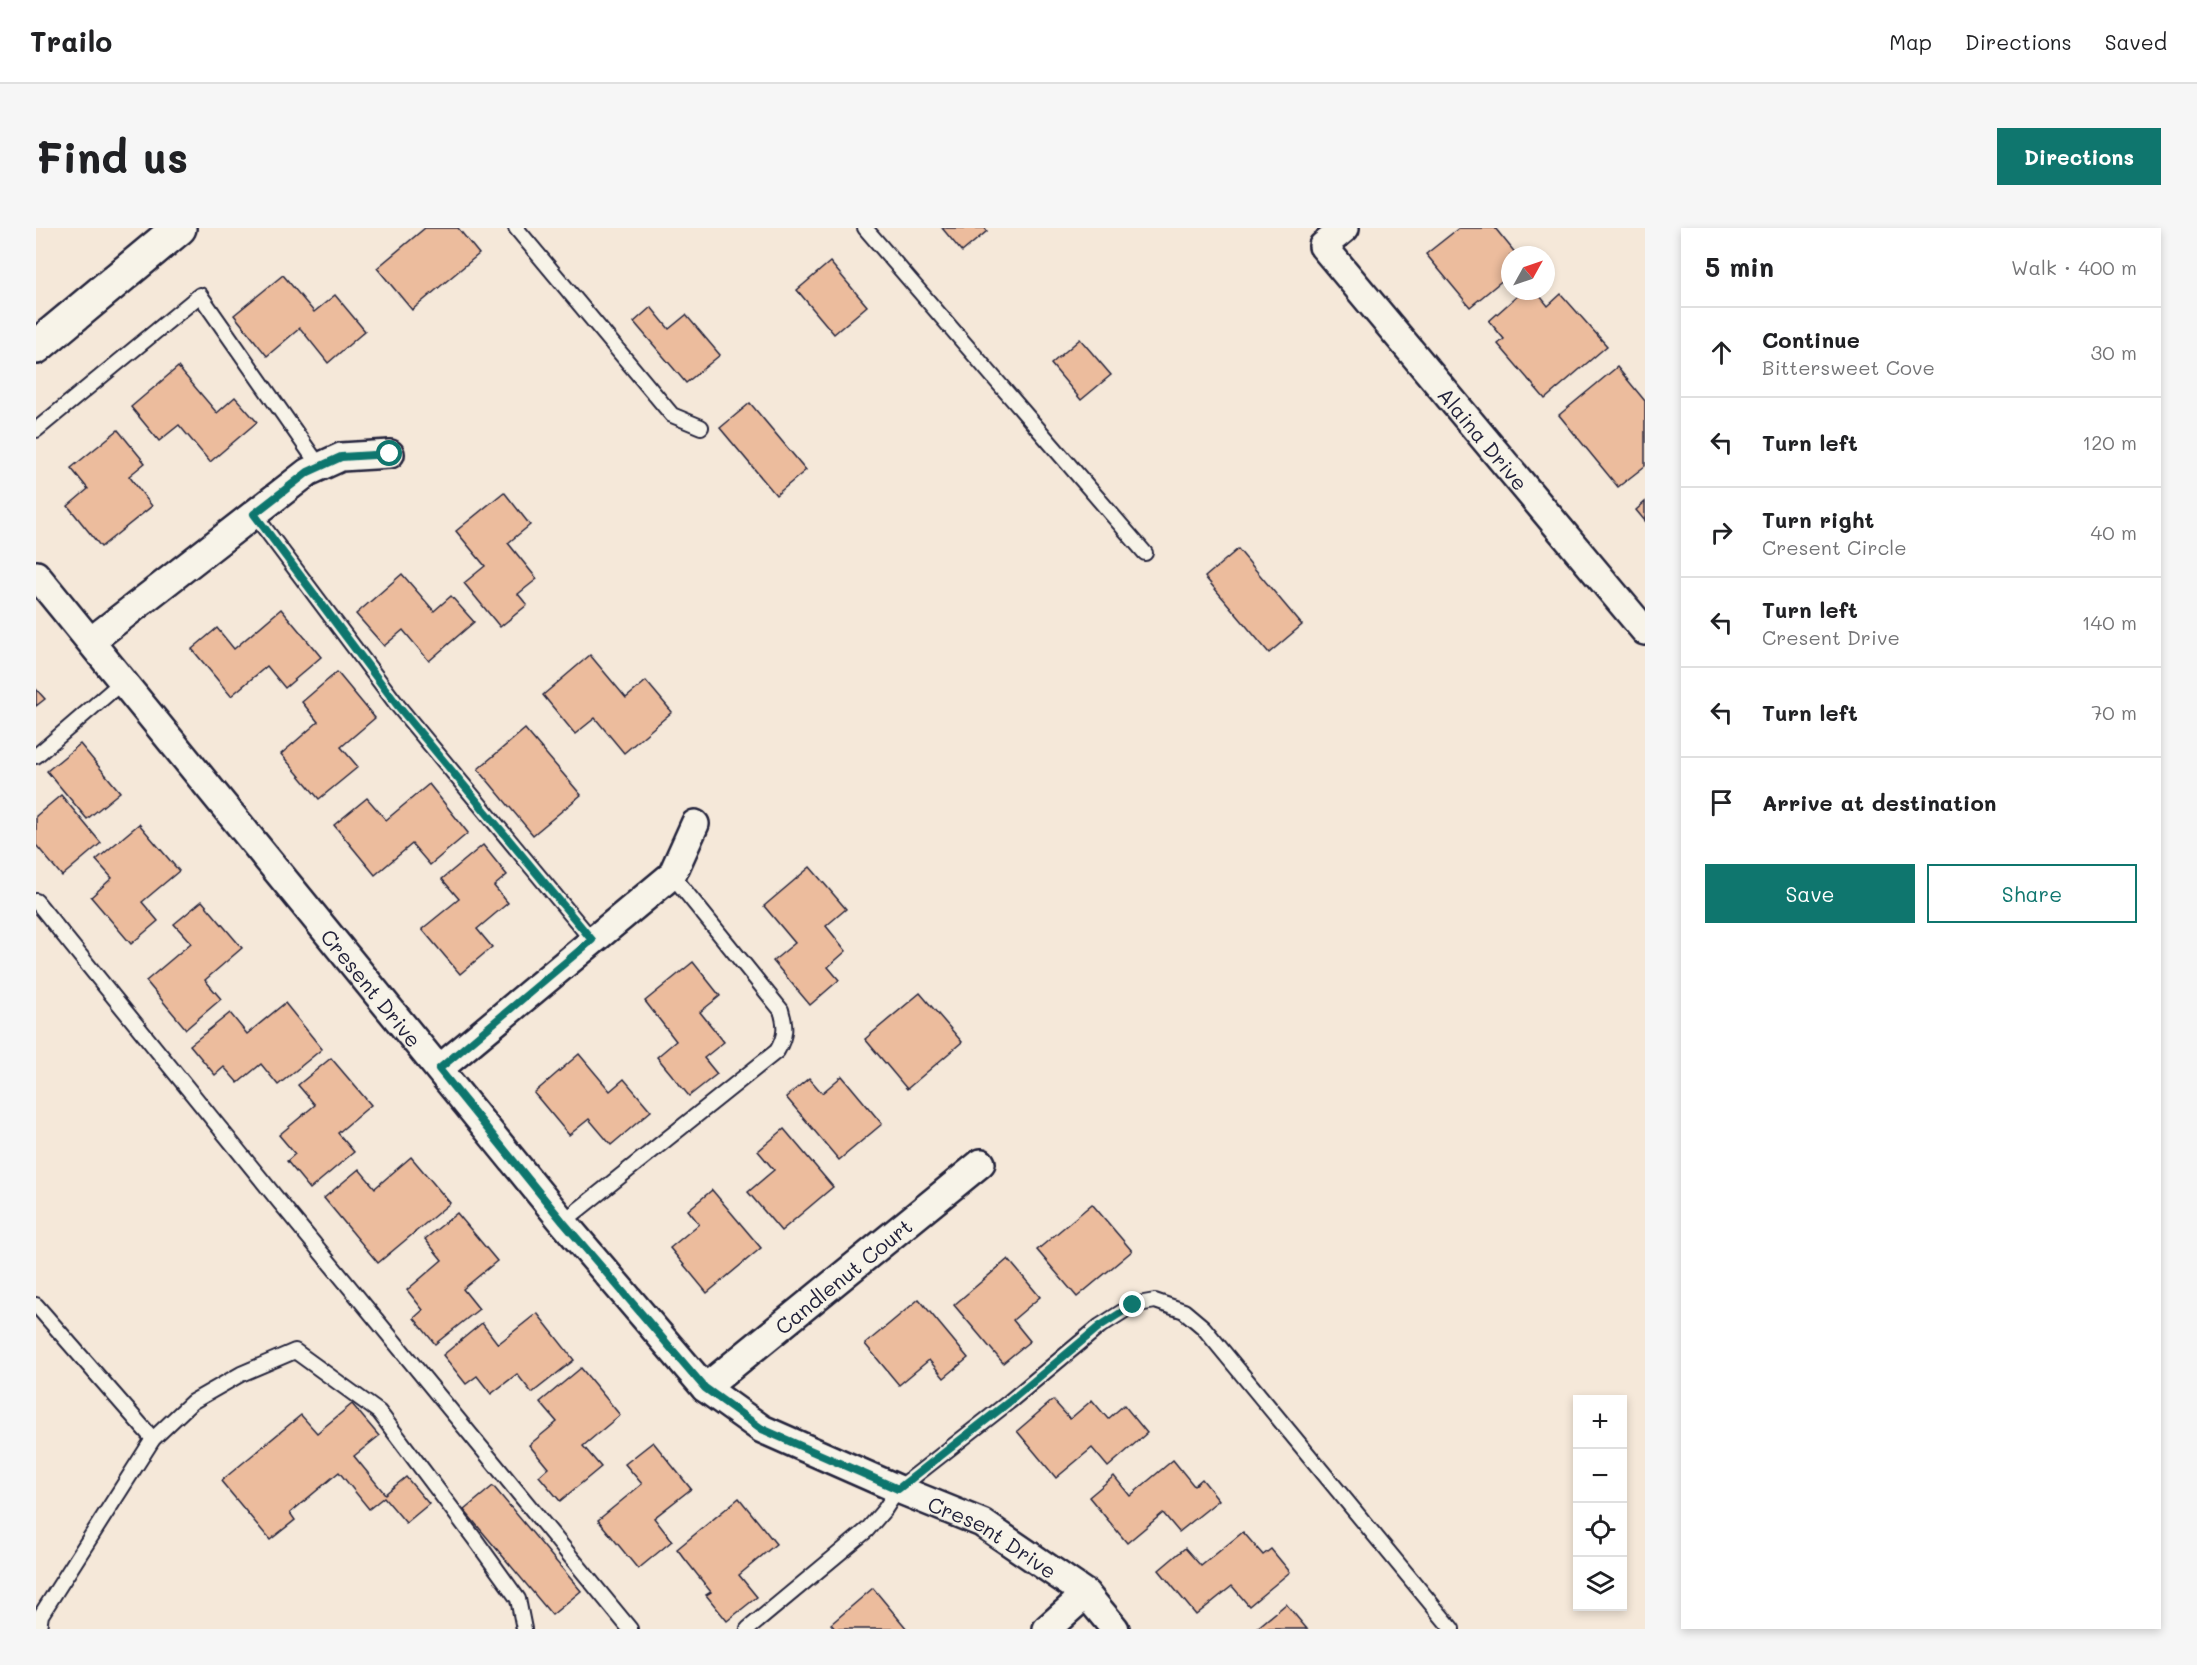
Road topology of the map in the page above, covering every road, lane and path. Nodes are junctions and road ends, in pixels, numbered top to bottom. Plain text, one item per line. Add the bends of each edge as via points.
1 (178, 228) edge
2 (516, 228) edge
3 (865, 228) edge
4 (1345, 228) edge
5 (36, 347) edge
6 (701, 427) dead end
7 (36, 429) edge
8 (390, 454) dead end
9 (320, 466) junction
10 (254, 514) junction
11 (1145, 553) dead end
12 (36, 575) edge
13 (1645, 631) edge
14 (91, 641) junction
15 (123, 681) junction
16 (36, 756) edge
17 (695, 824) dead end
18 (672, 875) junction
19 (36, 901) edge
20 (592, 940) junction
21 (439, 1069) junction
22 (981, 1163) dead end
23 (563, 1222) junction
24 (36, 1305) edge
25 (705, 1388) junction
26 (153, 1439) junction
27 (898, 1489) junction
28 (1086, 1594) junction
29 (38, 1628) edge
30 (524, 1629) edge
31 (630, 1629) edge
32 (748, 1629) edge
33 (1047, 1629) edge
34 (1115, 1629) edge
35 (1452, 1629) edge

1 - 5 street
2 - 6 lane via 672,415
3 - 11 lane
4 - 13 street, Alaina Drive via 1323,246
7 - 9 lane via 200,295
8 - 9 street via 341,457
9 - 10 street
10 - 14 street
10 - 20 lane via 398,706
12 - 14 street, Cresent Drive
14 - 15 street, Cresent Drive
15 - 16 lane
15 - 21 street, Cresent Drive
17 - 18 street
18 - 20 street
18 - 23 lane via 781,1010 786,1026 783,1040 777,1051
19 - 31 lane
20 - 21 street
21 - 23 street, Cresent Drive
22 - 25 street, Candlenut Court
23 - 25 street, Cresent Drive
24 - 26 lane
25 - 27 street, Cresent Drive via 762,1429
26 - 29 lane via 41,1615
26 - 30 lane via 192,1402 241,1374 295,1351 379,1412 518,1599
27 - 28 street, Cresent Drive via 982,1523
27 - 32 lane via 867,1530
27 - 35 lane via 1100,1326 1133,1305 1155,1301 1184,1311 1203,1327
28 - 33 street
28 - 34 street, Cresent Drive

